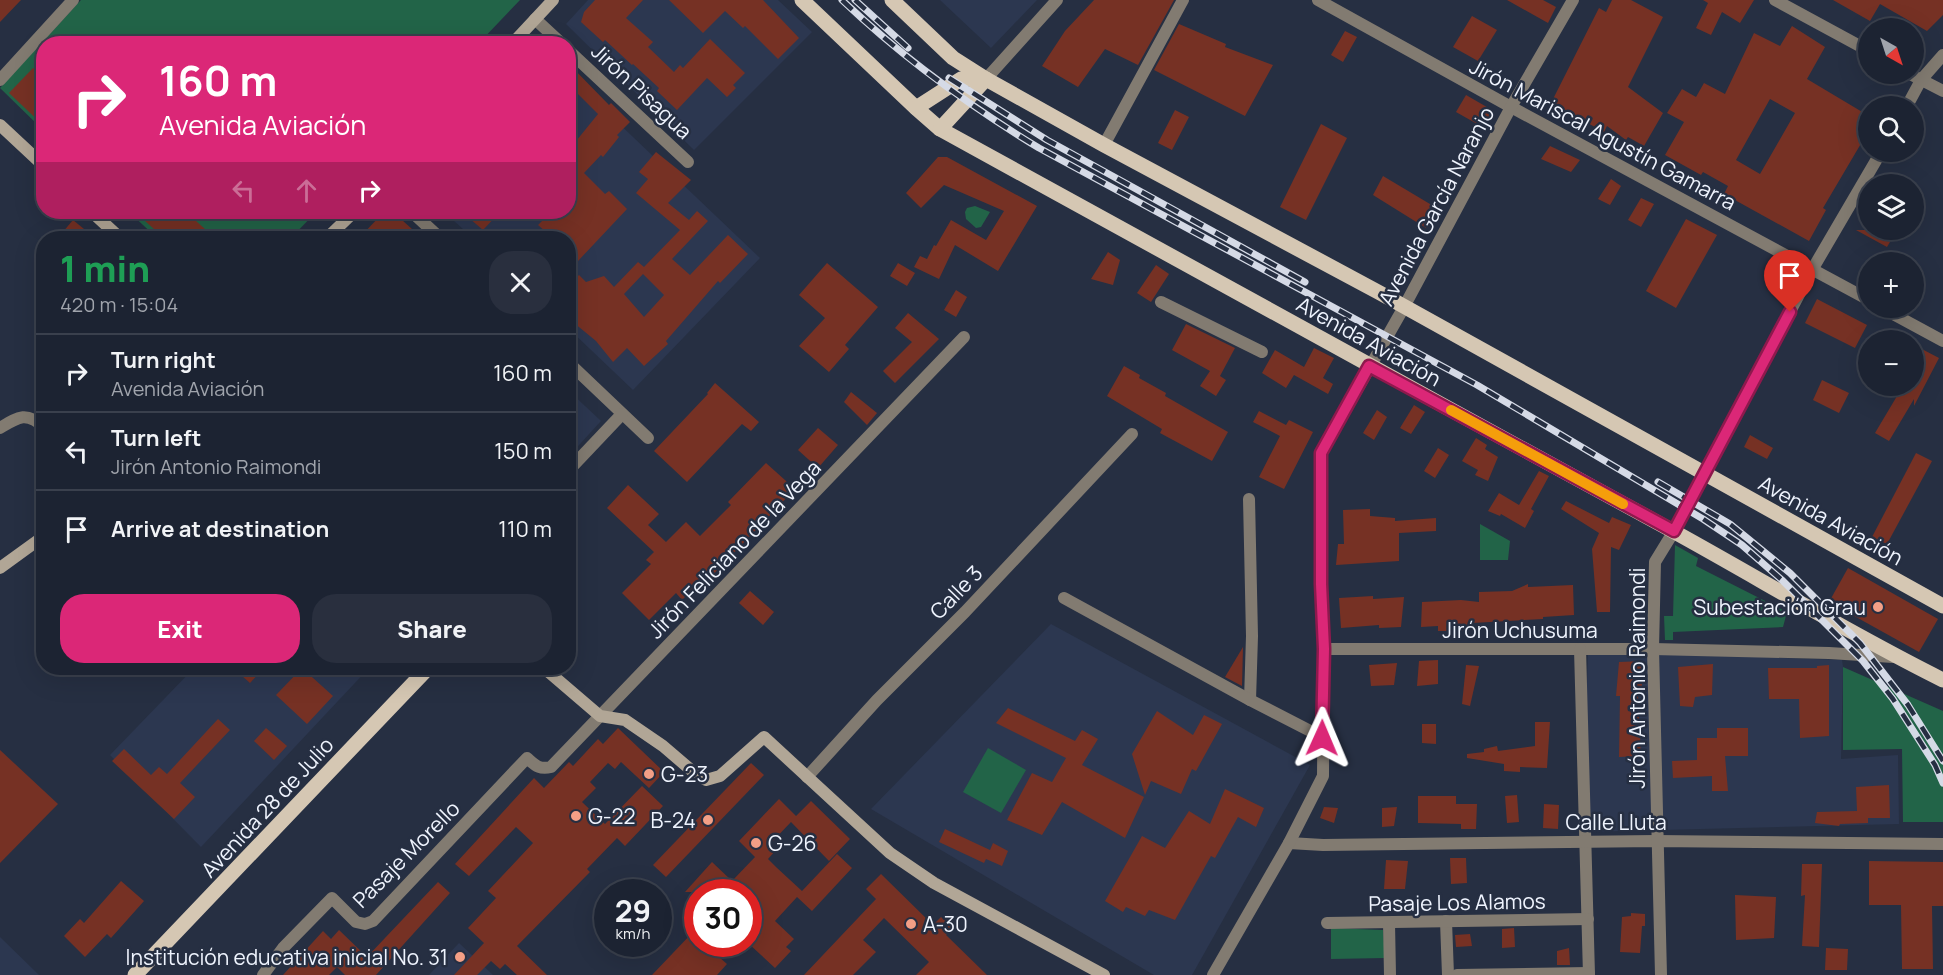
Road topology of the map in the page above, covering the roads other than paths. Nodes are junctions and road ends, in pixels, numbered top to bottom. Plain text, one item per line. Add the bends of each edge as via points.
1 (74, 0) edge
2 (553, 0) edge
3 (802, 0) edge
4 (892, 0) edge
5 (1056, 0) edge
6 (1182, 0) edge
7 (1318, 0) edge
8 (1573, 0) edge
9 (1775, 0) edge
10 (535, 19) junction
11 (41, 36) edge
12 (519, 36) edge
13 (553, 36) edge
14 (36, 41) edge
15 (1858, 45) edge
16 (1943, 55) edge
17 (576, 57) edge
18 (1924, 70) edge
19 (987, 79) junction
20 (0, 80) edge
21 (1924, 81) edge
22 (1943, 92) edge
23 (1511, 107) junction
24 (916, 108) junction
25 (0, 125) edge
26 (940, 129) junction
27 (1104, 145) junction
28 (36, 159) edge
29 (688, 162) dead end
30 (1875, 162) edge
31 (100, 219) edge
32 (347, 219) edge
33 (420, 219) edge
34 (112, 231) edge
35 (334, 231) edge
36 (432, 231) edge
37 (1812, 270) junction
38 (1858, 294) edge
39 (1161, 302) dead end
40 (1404, 307) junction
41 (1900, 318) edge
42 (964, 337) dead end
43 (1943, 341) edge
44 (1262, 352) dead end
45 (1369, 366) junction
46 (576, 370) edge
47 (622, 414) junction
48 (36, 421) edge
49 (0, 428) edge
50 (1132, 434) dead end
51 (648, 438) dead end
52 (576, 463) edge
53 (1704, 474) junction
54 (1249, 500) dead end
55 (1674, 531) junction
56 (36, 542) edge
57 (0, 568) edge
58 (1064, 598) dead end
59 (1943, 606) edge
60 (1324, 649) junction
61 (1580, 649) junction
62 (1653, 649) junction
63 (1897, 658) junction
64 (421, 675) edge
65 (552, 675) edge
66 (1943, 680) edge
67 (1250, 700) junction
68 (600, 716) junction
69 (1322, 738) junction
70 (527, 758) joint
71 (807, 777) junction
72 (1656, 840) junction
73 (1586, 841) junction
74 (1289, 843) junction
75 (1943, 844) edge
76 (1588, 919) junction
77 (1446, 921) junction
78 (1327, 923) dead end
79 (1389, 923) junction
80 (1589, 974) edge
81 (135, 975) edge
82 (263, 975) edge
83 (1104, 975) edge
84 (1213, 975) edge
85 (1390, 975) edge
86 (1448, 975) edge
87 (1457, 975) edge
88 (1661, 975) edge

1 - 11 street
2 - 10 street
3 - 24 main road, Avenida Aviación
4 - 19 main road, Avenida Aviación via 953,58
5 - 19 street
6 - 27 street
7 - 23 street, Jirón Mariscal Agustín Gamarra
8 - 23 street, Avenida García Naranjo
9 - 15 street
10 - 12 street
10 - 13 street, Jirón Pisagua
14 - 20 street
16 - 18 street
17 - 29 street, Jirón Pisagua
19 - 24 main road via 961,79
19 - 26 main road
19 - 27 main road, Avenida Aviación
21 - 22 street
23 - 37 street, Jirón Mariscal Agustín Gamarra
23 - 40 street, Avenida García Naranjo
24 - 26 main road, Avenida Aviación
25 - 28 street
26 - 45 main road, Avenida Aviación
27 - 40 main road, Avenida Aviación
30 - 37 street, Jirón Antonio Raimondi
31 - 34 street
32 - 35 street
33 - 36 street
37 - 38 street, Jirón Mariscal Agustín Gamarra
37 - 53 street, Jirón Antonio Raimondi
39 - 44 street
40 - 45 street, Avenida García Naranjo
40 - 53 main road, Avenida Aviación
41 - 43 street
42 - 68 street, Jirón Feliciano de la Vega
45 - 55 main road, Avenida Aviación
45 - 60 street, Avenida García Naranjo via 1321,453
46 - 47 street
47 - 51 street
47 - 52 street
48 - 49 street via 15,418
50 - 71 street, Calle 3
53 - 55 street, Jirón Antonio Raimondi
53 - 59 main road, Avenida Aviación
54 - 67 street
55 - 62 street, Jirón Antonio Raimondi via 1655,562
55 - 63 main road, Avenida Aviación
56 - 57 street
58 - 67 street
60 - 61 street, Jirón Uchusuma
60 - 69 street, Avenida García Naranjo
61 - 62 street, Jirón Uchusuma
61 - 73 street
62 - 63 street, Jirón Uchusuma
62 - 72 street, Jirón Antonio Raimondi
63 - 66 main road, Avenida Aviación
64 - 81 main road, Avenida 28 de Julio
65 - 68 street
67 - 69 street
68 - 70 street, Jirón Feliciano de la Vega via 551,767 543,769
68 - 71 street via 625,720 706,780 720,776 764,737
69 - 74 street, Avenida García Naranjo via 1323,776
70 - 82 street, Pasaje Morello via 373,921 356,922 332,898 283,948
71 - 83 street via 890,854 934,883
72 - 73 street, Calle Lluta
72 - 75 street, Calle Lluta
72 - 88 street, Jirón Antonio Raimondi
73 - 74 street, Calle Lluta
73 - 76 street
74 - 84 street, Avenida García Naranjo
76 - 77 street, Pasaje Los Alamos
76 - 80 street
77 - 79 street, Pasaje Los Alamos
77 - 86 street
78 - 79 street, Pasaje Los Alamos
79 - 85 street
80 - 87 street

